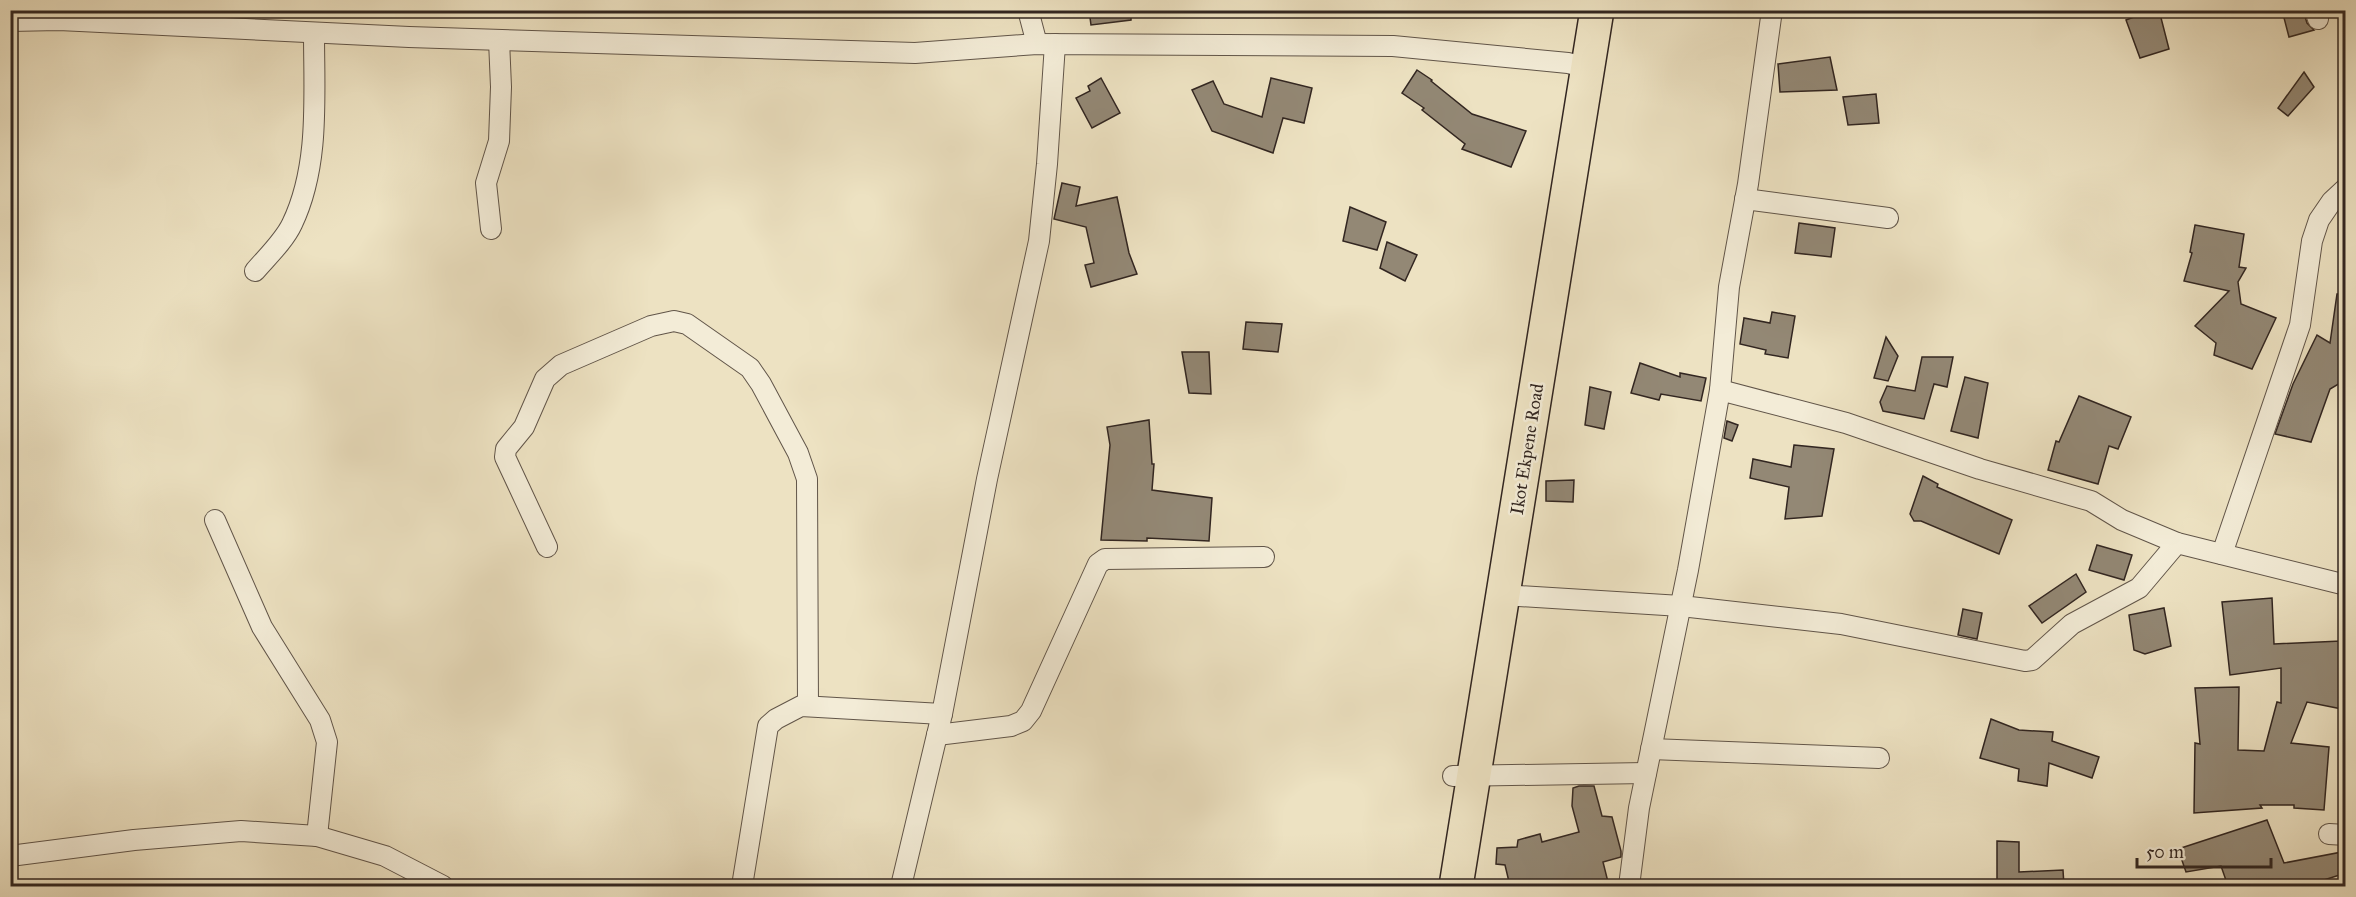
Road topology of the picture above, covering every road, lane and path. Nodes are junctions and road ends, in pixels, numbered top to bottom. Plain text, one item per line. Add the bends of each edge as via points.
1 (1028, 10) edge
2 (1576, 10) edge
3 (1597, 10) edge
4 (1772, 10) edge
5 (10, 21) edge
6 (314, 33) junction
7 (499, 40) junction
8 (1046, 44) junction
9 (1578, 66) junction
10 (2346, 188) edge
11 (1745, 199) junction
12 (1888, 218) dead end
13 (491, 229) dead end
14 (255, 271) dead end
15 (1720, 390) junction
16 (215, 520) dead end
17 (2177, 543) junction
18 (547, 547) dead end
19 (2222, 554) junction
20 (1264, 557) dead end
21 (2346, 585) edge
22 (1503, 595) junction
23 (1681, 606) junction
24 (808, 706) junction
25 (942, 714) junction
26 (937, 735) junction
27 (1651, 749) junction
28 (1879, 758) dead end
29 (1646, 773) junction
30 (1463, 775) junction
31 (318, 836) junction
32 (10, 856) edge
33 (443, 886) edge
34 (742, 886) edge
35 (900, 886) edge
36 (1436, 886) edge
37 (1456, 886) edge
38 (1629, 886) edge

1 - 8 street
2 - 9 highway, Ikot Ekpene Road
3 - 9 highway, Ikot Ekpene Road
4 - 11 street
5 - 6 street
6 - 7 street
6 - 14 street via 314,122 304,191 292,226
7 - 8 street via 915,53
7 - 13 street via 499,141 486,183
8 - 9 street via 1393,46
8 - 25 street via 1047,164 1039,241 987,479
9 - 22 highway, Ikot Ekpene Road
9 - 30 highway, Ikot Ekpene Road
10 - 19 street via 2319,219 2300,324
11 - 12 street
11 - 15 street via 1729,287
15 - 17 street via 1846,423 1980,469 2091,501 2122,520
15 - 23 street
16 - 31 street via 262,627 320,720 327,742
17 - 19 street
17 - 23 street via 2139,588 2072,624 2032,660 2025,661 1841,624
18 - 24 street via 505,457 506,449 524,427 545,379 561,365 651,326 674,321 687,324 750,368 798,453 807,479
19 - 21 street
20 - 26 street via 1105,560 1098,564 1023,722
22 - 23 street
22 - 30 highway, Ikot Ekpene Road
23 - 27 street
24 - 25 street
24 - 34 street via 801,706 768,726
25 - 26 street
26 - 35 street
27 - 28 street
27 - 29 street
29 - 30 street
29 - 38 street
30 - 36 highway, Ikot Ekpene Road
30 - 37 highway, Ikot Ekpene Road
31 - 32 street via 242,831
31 - 33 street via 385,856

